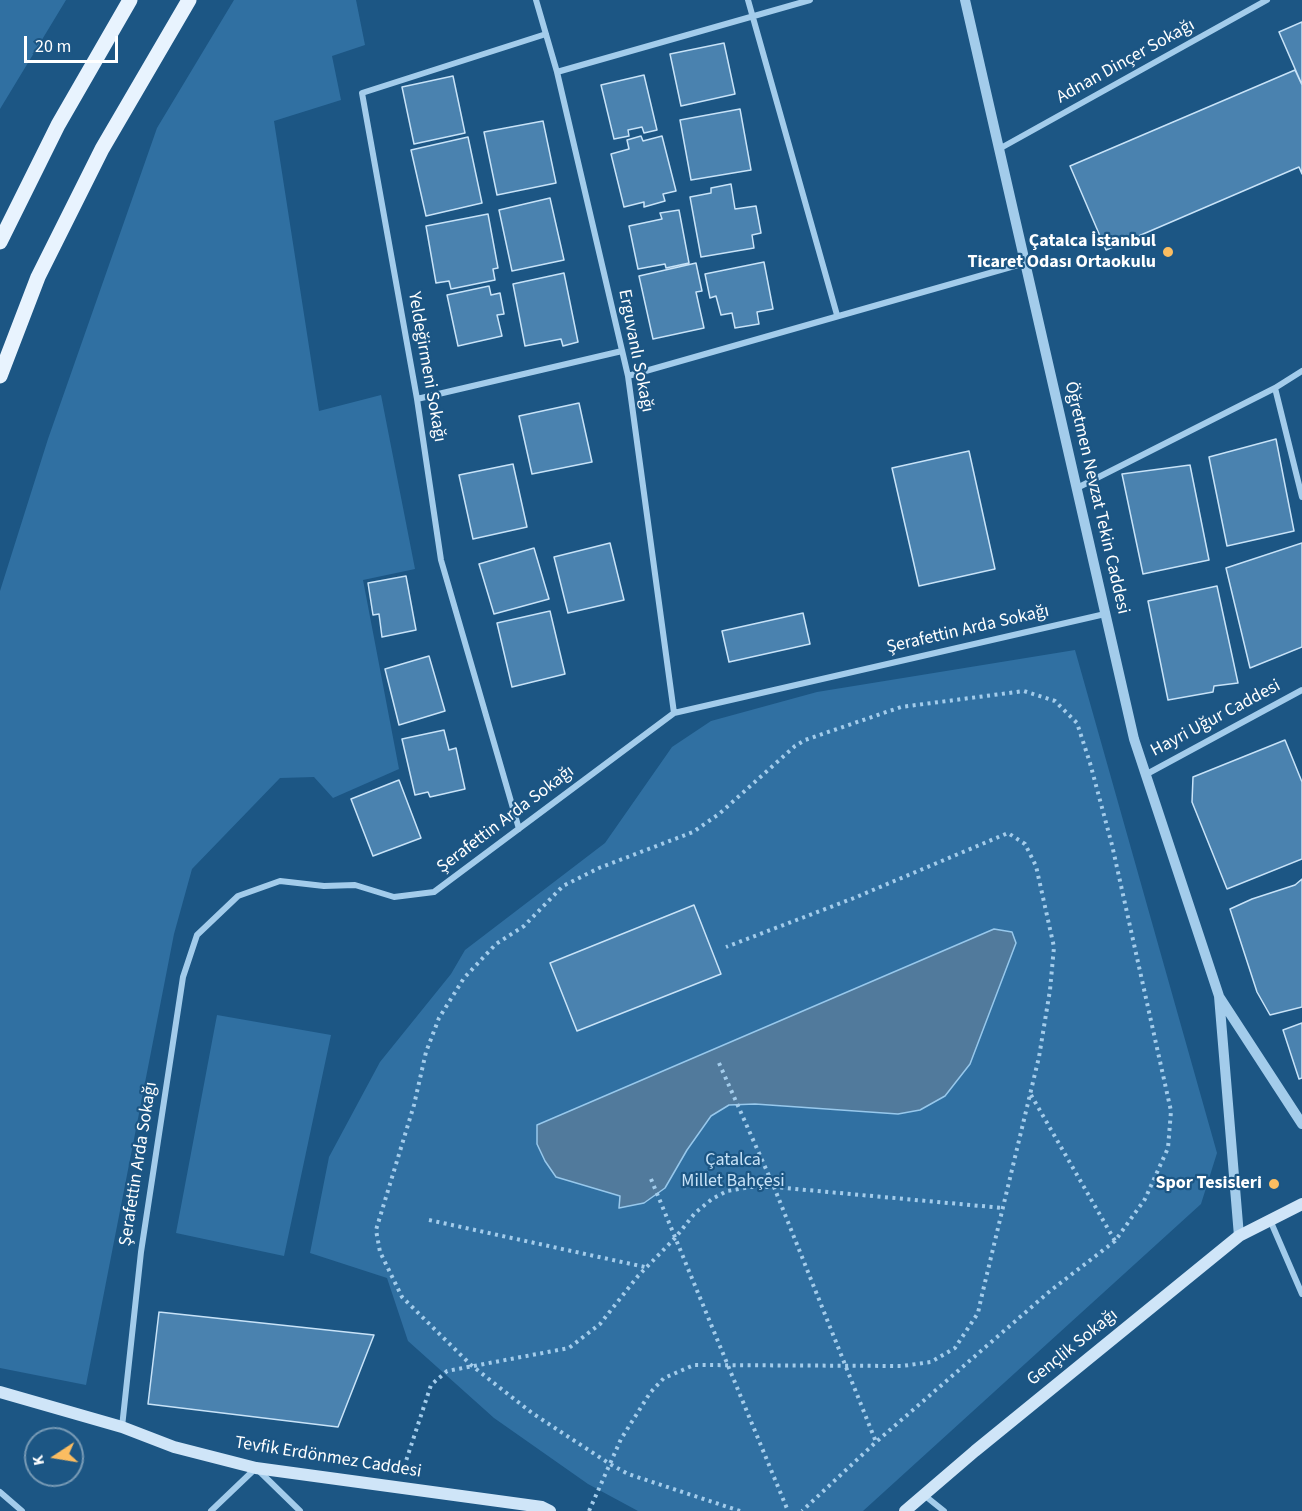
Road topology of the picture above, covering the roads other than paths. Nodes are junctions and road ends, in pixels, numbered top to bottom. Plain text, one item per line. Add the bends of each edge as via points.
1 (130, 0) edge
2 (189, 0) edge
3 (536, 0) edge
4 (748, 0) edge
5 (810, 0) edge
6 (965, 0) edge
7 (1267, 0) edge
8 (753, 16) junction
9 (546, 34) junction
10 (558, 72) junction
11 (999, 149) junction
12 (0, 242) edge
13 (1025, 262) junction
14 (837, 315) junction
15 (622, 351) junction
16 (1302, 371) edge
17 (0, 376) edge
18 (628, 376) junction
19 (1275, 388) junction
20 (417, 399) junction
21 (1077, 488) junction
22 (1302, 497) edge
23 (1105, 614) junction
24 (1302, 690) edge
25 (674, 713) junction
26 (1145, 775) junction
27 (519, 829) junction
28 (1219, 996) junction
29 (1302, 1124) edge
30 (1302, 1204) edge
31 (1269, 1220) junction
32 (1239, 1236) junction
33 (1302, 1294) edge
34 (0, 1392) edge
35 (122, 1427) junction
36 (256, 1468) junction
37 (0, 1492) edge
38 (924, 1495) junction
39 (22, 1511) edge
40 (211, 1511) edge
41 (300, 1511) edge
42 (550, 1511) edge
43 (905, 1511) edge
44 (944, 1511) edge

1 - 12 main road via 58,125
2 - 17 main road via 91,170 38,277
3 - 9 street, Erguvanlı Sokağı
4 - 8 street
5 - 8 street
6 - 11 street, Öğretmen Nevzat Tekin Caddesi
7 - 11 street, Adnan Dinçer Sokağı
8 - 10 street
8 - 14 street
9 - 10 street, Erguvanlı Sokağı
9 - 20 street, Yeldeğirmeni Sokağı via 362,93
10 - 15 street, Erguvanlı Sokağı
11 - 13 street, Öğretmen Nevzat Tekin Caddesi
13 - 14 street
13 - 21 street, Öğretmen Nevzat Tekin Caddesi
14 - 18 street
15 - 18 street, Erguvanlı Sokağı
15 - 20 street
16 - 19 street
18 - 25 street, Erguvanlı Sokağı
19 - 21 street
19 - 22 street
20 - 27 street, Yeldeğirmeni Sokağı via 441,560
21 - 23 street, Öğretmen Nevzat Tekin Caddesi
23 - 25 street, Şerafettin Arda Sokağı
23 - 26 street, Öğretmen Nevzat Tekin Caddesi
24 - 26 street, Hayri Uğur Caddesi
25 - 27 street, Şerafettin Arda Sokağı
26 - 28 street, Öğretmen Nevzat Tekin Caddesi
27 - 35 street, Şerafettin Arda Sokağı via 434,892 394,897 355,885 280,881 238,896 197,935 183,977 142,1240
28 - 29 street
28 - 32 street
30 - 31 main road, Gençlik Sokağı
31 - 32 main road, Gençlik Sokağı
31 - 33 street
32 - 38 main road, Gençlik Sokağı
34 - 35 main road, Tevfik Erdönmez Caddesi
35 - 36 main road, Tevfik Erdönmez Caddesi
36 - 40 street
36 - 41 street
36 - 42 main road, Tevfik Erdönmez Caddesi
37 - 39 street
38 - 43 main road, Gençlik Sokağı
38 - 44 street

